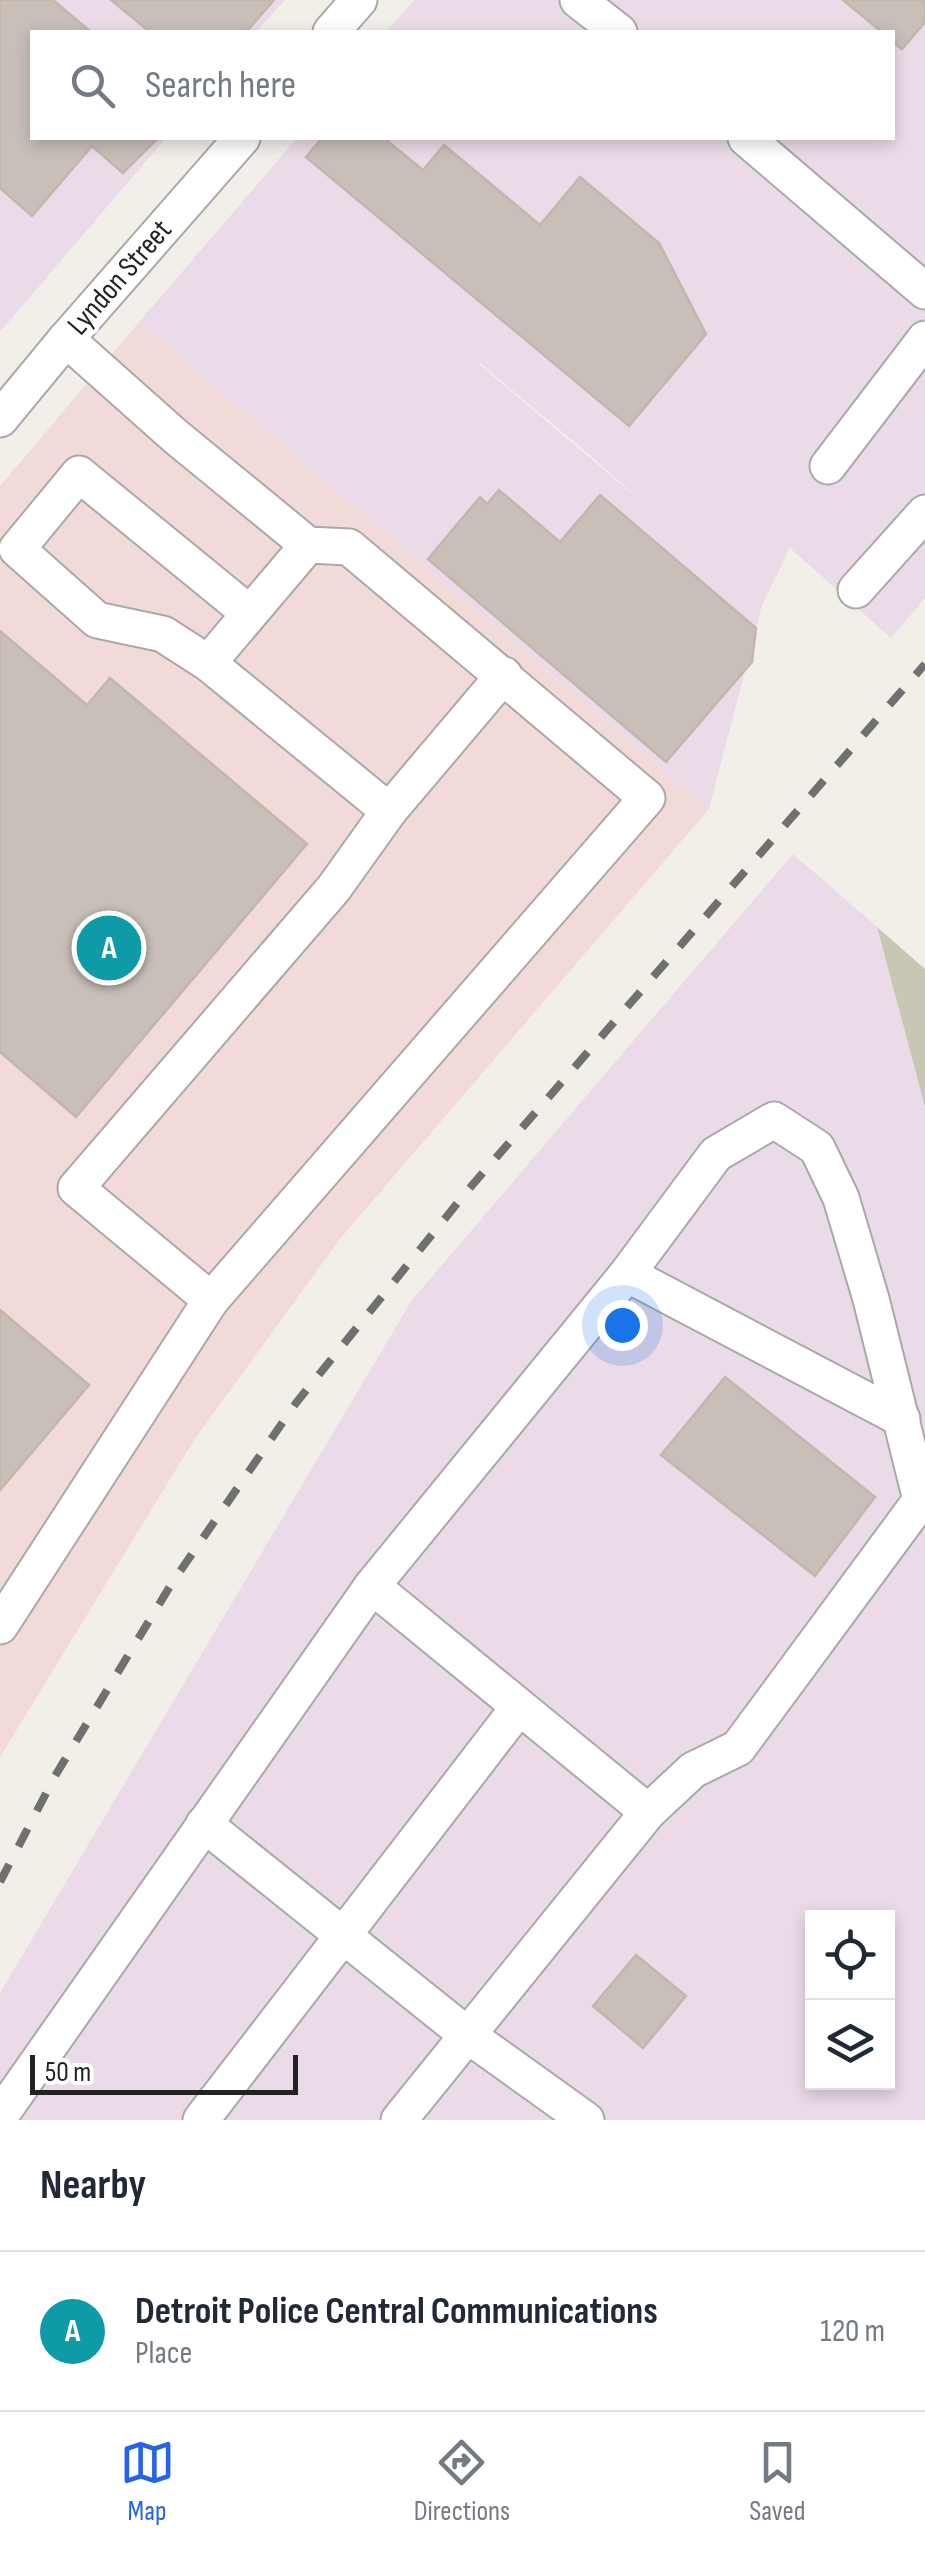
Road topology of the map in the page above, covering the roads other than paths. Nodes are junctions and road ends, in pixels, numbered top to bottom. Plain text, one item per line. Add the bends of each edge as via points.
1 (358, 0) edge
2 (578, 0) edge
3 (333, 30) edge
4 (616, 30) edge
5 (240, 140) edge
6 (748, 140) edge
7 (925, 290) edge
8 (66, 339) junction
9 (925, 339) edge
10 (0, 419) edge
11 (828, 466) dead end
12 (925, 513) edge
13 (308, 544) junction
14 (856, 590) dead end
15 (249, 613) junction
16 (208, 662) junction
17 (504, 675) junction
18 (388, 811) junction
19 (627, 1274) junction
20 (211, 1300) junction
21 (902, 1418) junction
22 (372, 1586) junction
23 (0, 1626) edge
24 (520, 1707) junction
25 (648, 1812) junction
26 (204, 1824) junction
27 (343, 1936) junction
28 (466, 2034) junction
29 (0, 2116) edge
30 (201, 2120) edge
31 (400, 2120) edge
32 (586, 2120) edge

1 - 3 street
2 - 4 street
5 - 8 street, Lyndon Street
6 - 7 street
8 - 10 street, Lyndon Street
8 - 13 street
9 - 11 street
12 - 14 street
13 - 15 street
13 - 17 street via 349,547
15 - 16 street
15 - 16 street via 79,474 17,549 97,620 163,634
16 - 18 street
17 - 18 street
17 - 20 street via 646,798
18 - 20 street via 334,888 76,1188
19 - 21 street
19 - 21 street via 716,1154 774,1120 817,1148 841,1198
19 - 22 street
20 - 23 street
21 - 25 street via 921,1500 738,1748 693,1770
22 - 24 street
22 - 26 street
24 - 25 street
24 - 27 street
25 - 28 street
26 - 27 street
26 - 29 street
27 - 28 street
27 - 30 street
28 - 31 street
28 - 32 street

